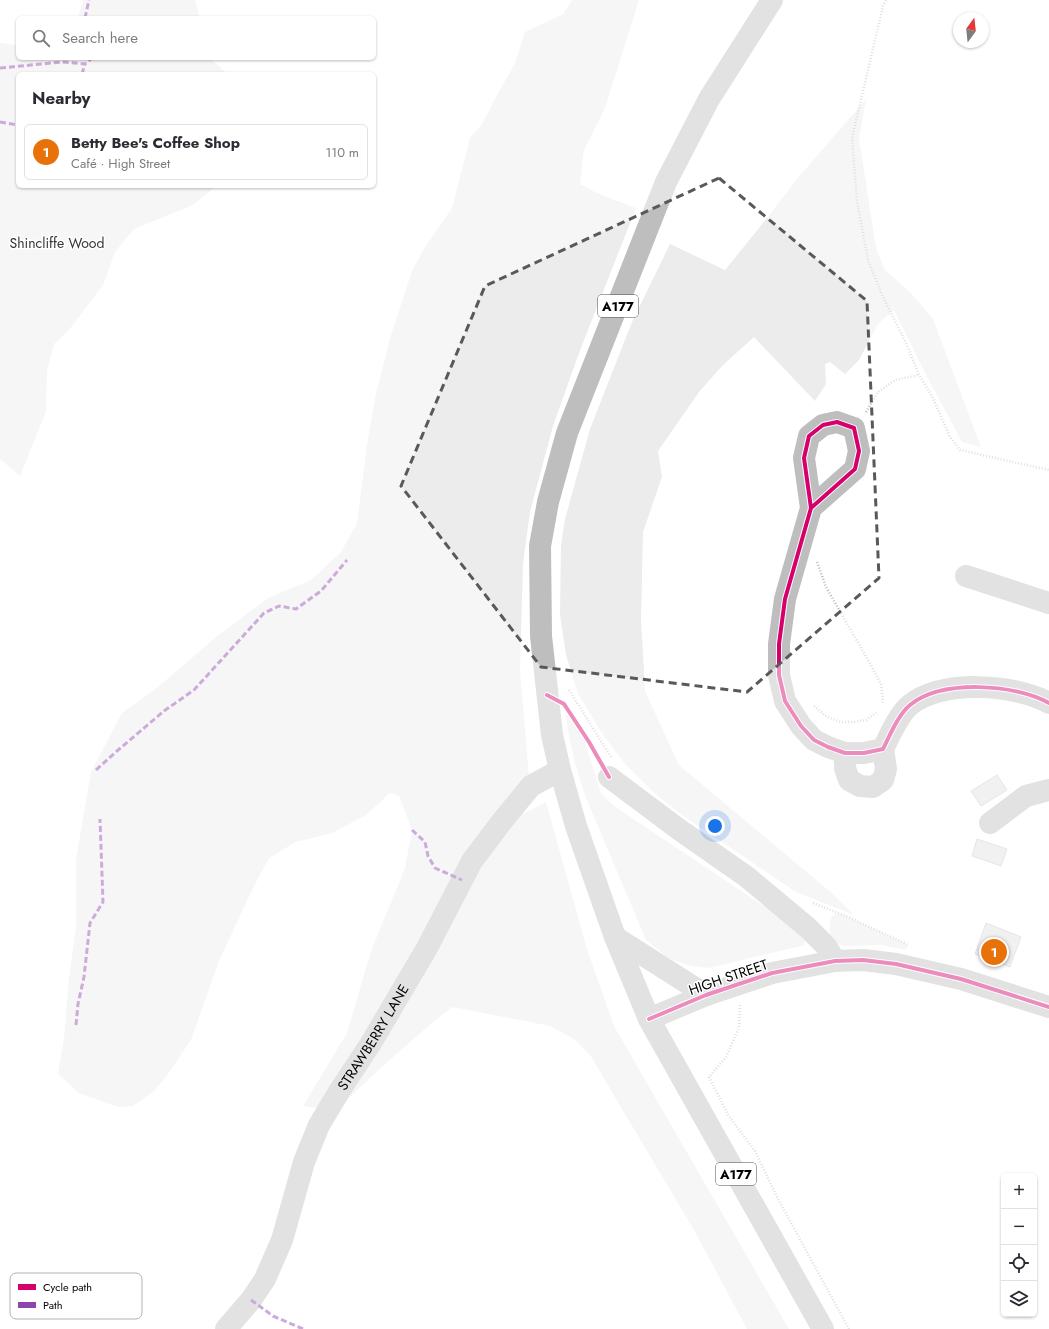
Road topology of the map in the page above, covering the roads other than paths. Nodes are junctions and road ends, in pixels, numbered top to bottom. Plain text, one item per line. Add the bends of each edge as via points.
1 (772, 0) edge
2 (811, 508) dead end
3 (966, 576) dead end
4 (1049, 603) edge
5 (1049, 703) edge
6 (883, 749) junction
7 (845, 753) junction
8 (611, 768) road end
9 (560, 770) junction
10 (1049, 790) edge
11 (990, 823) dead end
12 (615, 937) junction
13 (836, 961) junction
14 (706, 995) junction
15 (1049, 1007) edge
16 (649, 1019) junction
17 (226, 1329) edge
18 (823, 1329) edge

1 - 9 street, A177 via 709,99 666,182 568,433 548,502 540,546 541,636 552,734
2 - 7 street via 785,599 779,644 779,675 785,701 801,726 814,740
3 - 4 street
5 - 6 street via 1041,698 1005,689 957,687 926,695 910,706 897,722
6 - 7 street via 864,754
6 - 7 street via 886,769 883,780 873,787 860,786 849,780 845,768
8 - 13 street via 677,828 747,877 808,928 826,946
9 - 12 street, A177 via 576,826
9 - 17 street, STRAWBERRY LANE via 530,786 472,861 428,948 319,1125 304,1162 282,1240 265,1279
10 - 11 street via 1026,796
12 - 14 street
12 - 16 street, A177
13 - 14 street, HIGH STREET via 772,973
13 - 15 street, HIGH STREET via 863,960 931,971
14 - 16 street, HIGH STREET
16 - 18 street, A177

